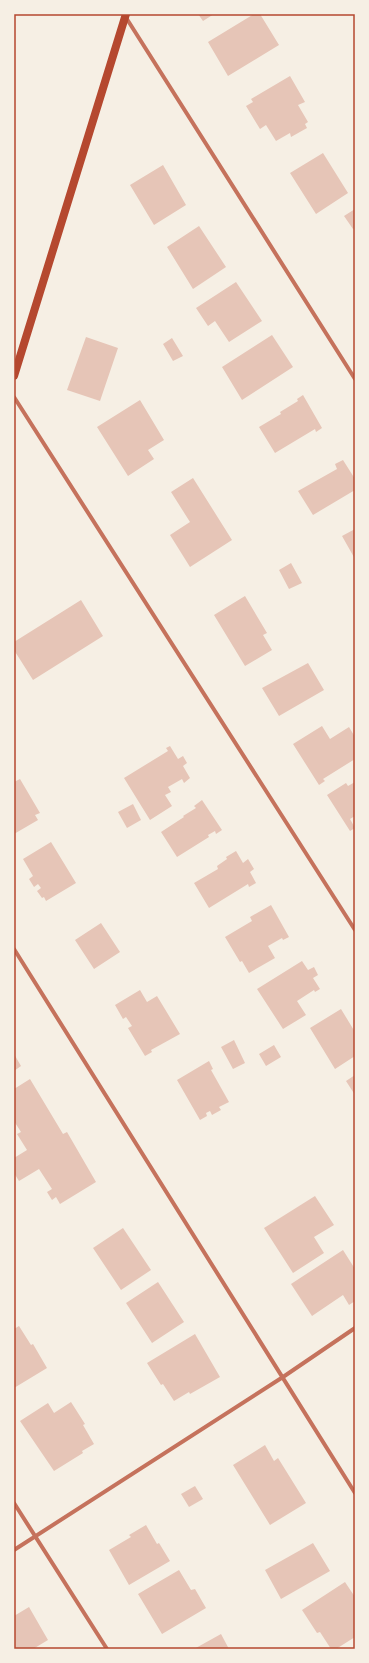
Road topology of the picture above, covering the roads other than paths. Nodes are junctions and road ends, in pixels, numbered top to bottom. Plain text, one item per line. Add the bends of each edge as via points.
1 (126, 15) edge
2 (14, 376) edge
3 (355, 379) edge
4 (14, 397) edge
5 (355, 930) edge
6 (14, 949) edge
7 (355, 1328) edge
8 (283, 1377) junction
9 (355, 1493) edge
10 (14, 1503) edge
11 (35, 1536) junction
12 (14, 1550) edge
13 (107, 1649) edge

1 - 2 main road
1 - 3 street
4 - 5 street
6 - 8 street
7 - 8 street
8 - 9 street
8 - 11 street
10 - 11 street
11 - 12 street
11 - 13 street

